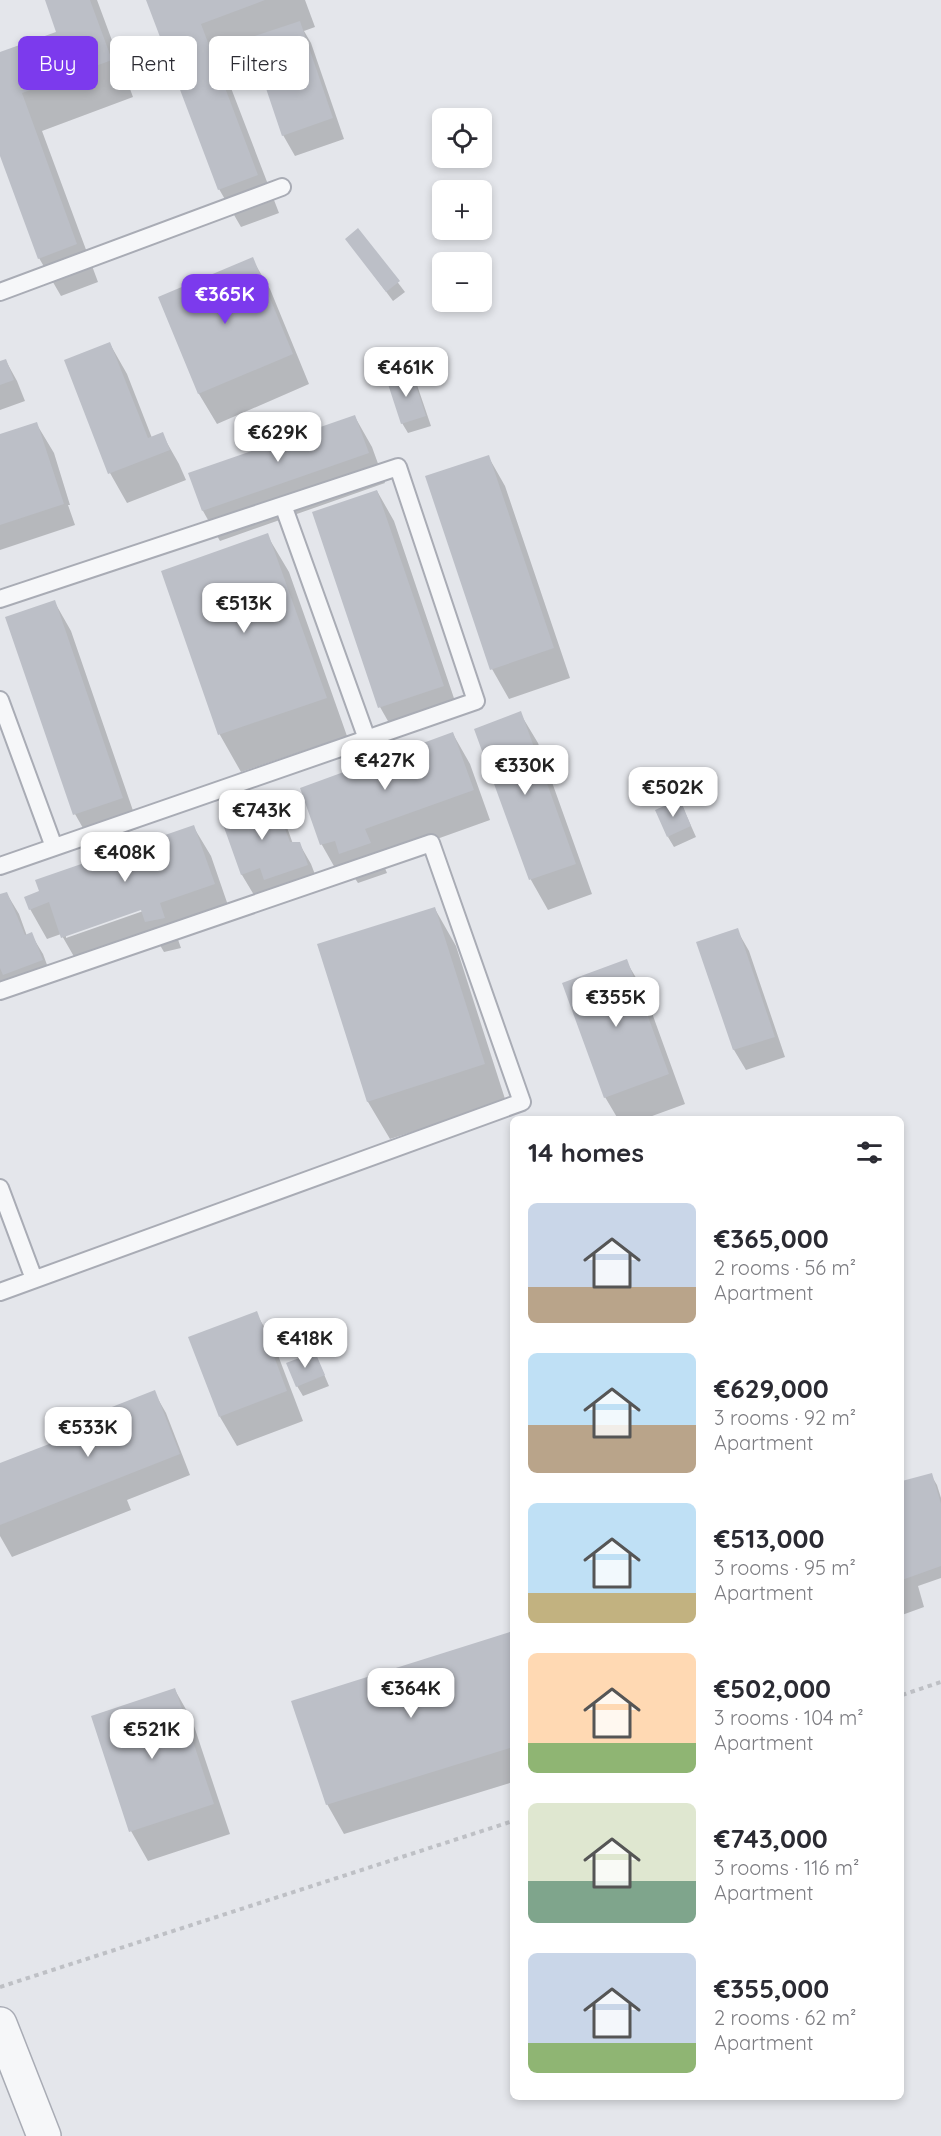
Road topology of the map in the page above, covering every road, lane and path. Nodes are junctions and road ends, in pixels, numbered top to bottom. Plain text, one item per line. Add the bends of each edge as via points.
1 (282, 187) dead end
2 (0, 292) edge
3 (284, 505) junction
4 (0, 599) edge
5 (0, 700) edge
6 (367, 739) junction
7 (54, 847) junction
8 (0, 866) edge
9 (0, 991) edge
10 (0, 1188) edge
11 (34, 1279) junction
12 (0, 1292) edge
13 (941, 1682) edge
14 (904, 1694) edge
15 (510, 1822) edge
16 (0, 1986) edge
17 (0, 2024) edge
18 (44, 2136) edge

1 - 2 lane
3 - 4 lane
3 - 6 lane
3 - 6 lane via 398,467 476,701
5 - 7 lane
6 - 7 lane
7 - 8 lane
9 - 11 lane via 431,843 522,1102
10 - 11 lane
11 - 12 lane
13 - 14 path
15 - 16 path
17 - 18 street

